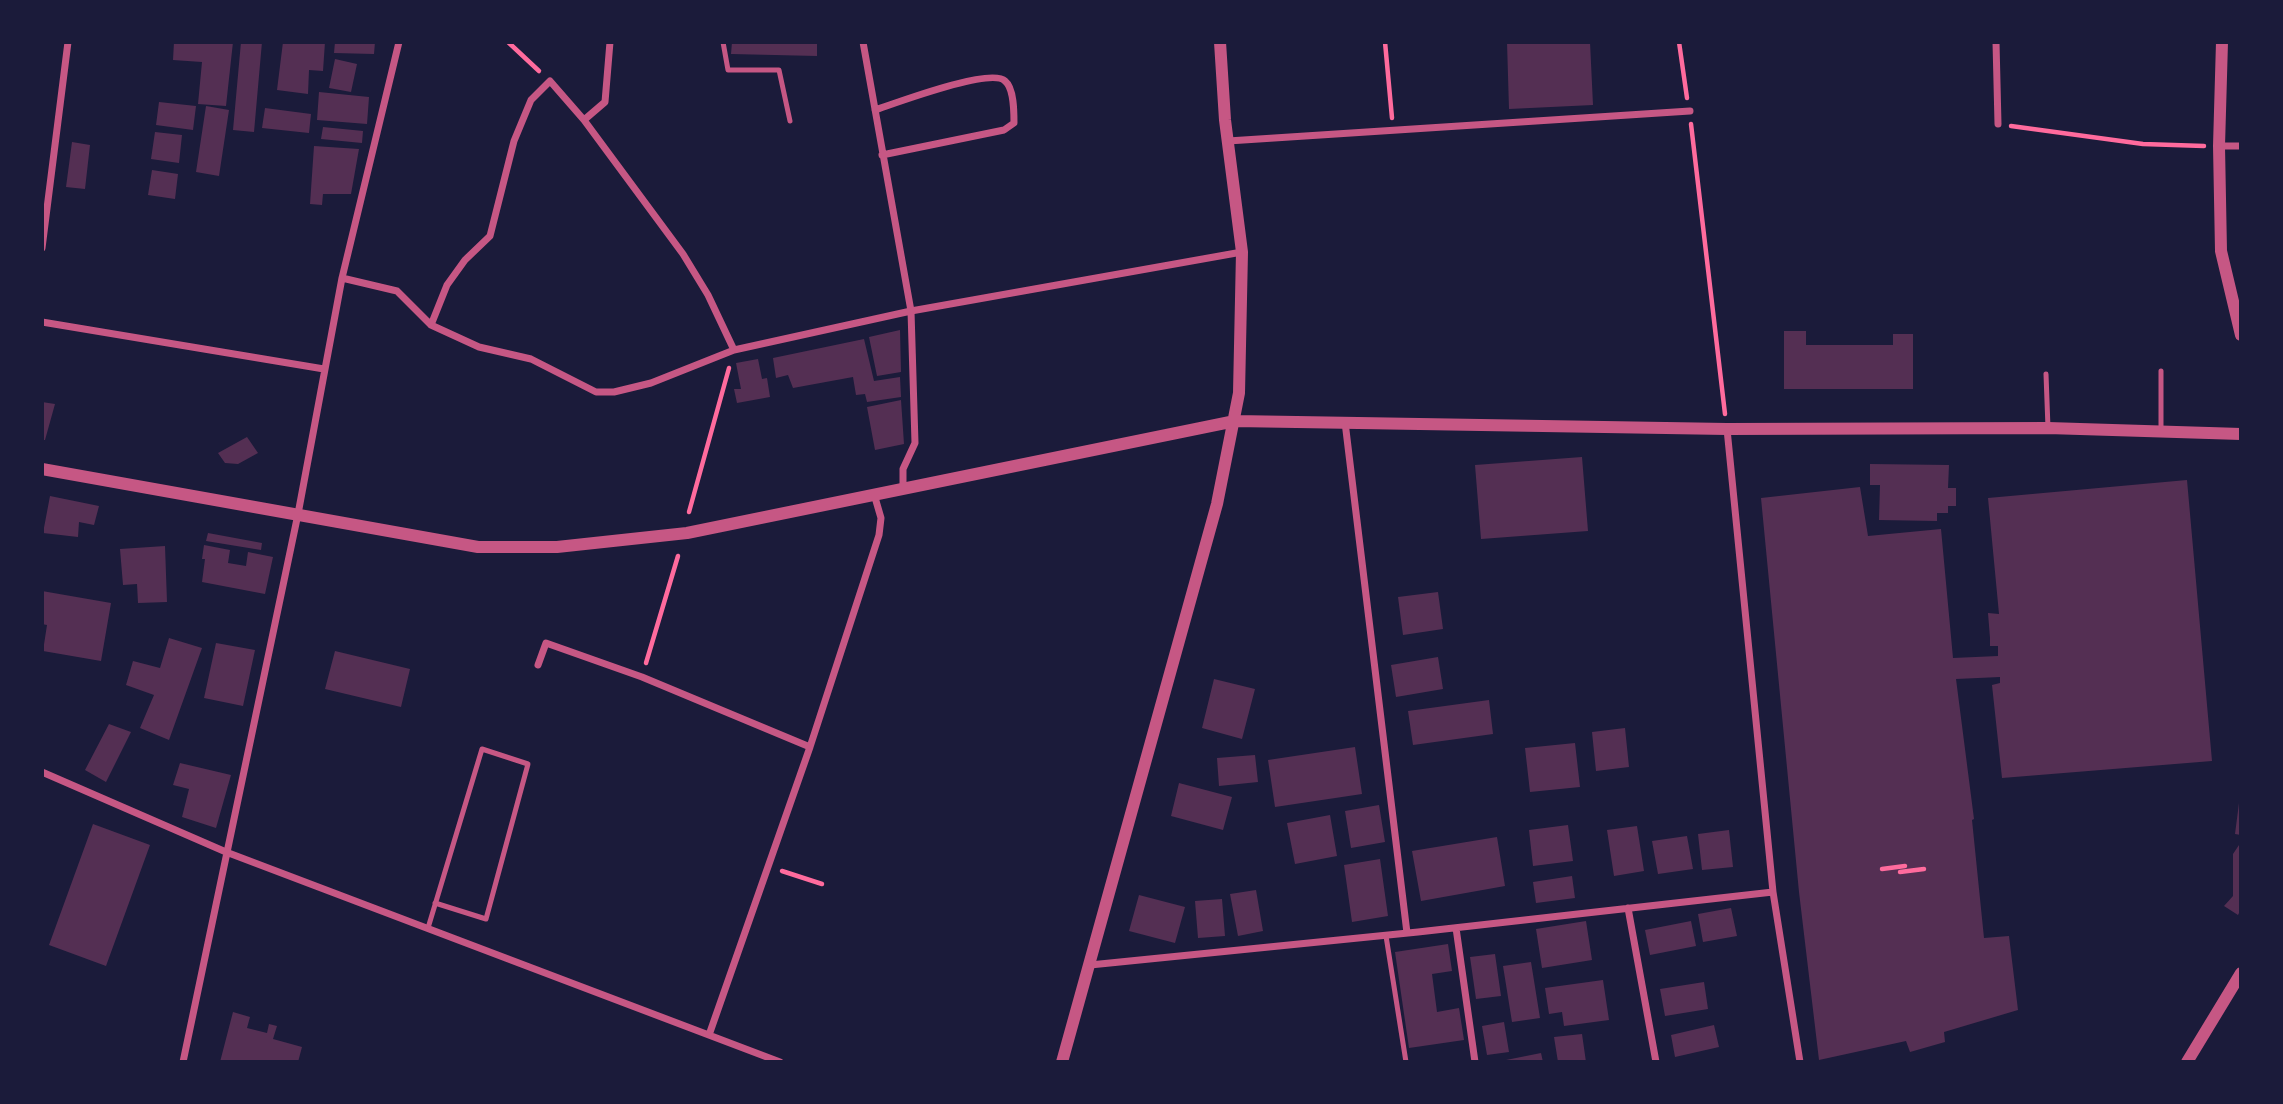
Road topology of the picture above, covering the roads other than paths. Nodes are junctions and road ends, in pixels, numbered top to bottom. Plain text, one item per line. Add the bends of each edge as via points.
1 (68, 42) edge
2 (399, 42) edge
3 (610, 42) edge
4 (723, 42) edge
5 (863, 42) edge
6 (1220, 42) edge
7 (1996, 42) edge
8 (2222, 42) edge
9 (875, 110) junction
10 (1690, 111) road end
11 (584, 120) junction
12 (790, 121) dead end
13 (1998, 124) road end
14 (1228, 141) junction
15 (2219, 146) junction
16 (2241, 146) edge
17 (882, 155) junction
18 (44, 226) edge
19 (42, 248) edge
20 (1242, 252) junction
21 (342, 278) junction
22 (911, 311) junction
23 (42, 322) edge
24 (431, 325) junction
25 (2241, 335) edge
26 (734, 350) junction
27 (324, 369) junction
28 (2161, 371) dead end
29 (2046, 374) dead end
30 (1235, 421) junction
31 (1345, 422) junction
32 (2048, 428) junction
33 (1727, 429) junction
34 (2161, 432) junction
35 (2241, 434) edge
36 (42, 469) edge
37 (903, 488) junction
38 (874, 494) junction
39 (299, 514) junction
40 (538, 665) dead end
41 (810, 747) junction
42 (42, 772) edge
43 (226, 852) junction
44 (1773, 892) junction
45 (435, 903) junction
46 (1628, 908) junction
47 (428, 928) junction
48 (1456, 928) junction
49 (1407, 933) junction
50 (1387, 936) junction
51 (1090, 965) junction
52 (2241, 973) edge
53 (709, 1035) junction
54 (183, 1062) edge
55 (780, 1062) edge
56 (1062, 1062) edge
57 (1406, 1062) edge
58 (1475, 1062) edge
59 (1656, 1062) edge
60 (1800, 1062) edge
61 (2187, 1062) edge

1 - 18 street
2 - 21 street
3 - 11 street via 605,102
4 - 12 lane via 728,70 779,70
5 - 9 street
6 - 14 street
7 - 13 street
8 - 15 street
9 - 17 street
9 - 17 street via 993,76 1009,86 1014,112 1014,123 1004,130
10 - 14 street
11 - 24 street via 550,81 531,100 514,141 490,236 447,285
11 - 26 street via 683,254
14 - 20 street
15 - 16 street
15 - 25 street via 2221,251
17 - 22 street
18 - 19 street
20 - 22 street
20 - 30 street
21 - 24 street via 397,291
21 - 27 street
22 - 26 street
22 - 37 street via 915,443 903,469
23 - 27 street
24 - 26 street via 479,347 531,359 596,392 651,383
27 - 39 street
28 - 34 lane
29 - 32 lane
30 - 31 street
30 - 37 street
30 - 51 street via 1217,504
31 - 33 street
31 - 49 street
32 - 33 street
32 - 34 street
33 - 44 street
34 - 35 street
36 - 39 street
37 - 38 street
38 - 39 street via 687,533 556,547 478,547
38 - 41 street via 881,518 879,535
39 - 43 street
40 - 41 street via 546,643 642,677
41 - 53 street
42 - 43 street
43 - 47 street
43 - 54 street
44 - 46 street
44 - 60 street
45 - 45 lane via 482,749 528,764 486,919
45 - 47 lane
46 - 48 street
46 - 59 street
47 - 53 street
48 - 49 street
48 - 58 street
49 - 50 street
50 - 51 street
50 - 57 lane
51 - 56 street
52 - 61 street
53 - 55 street

